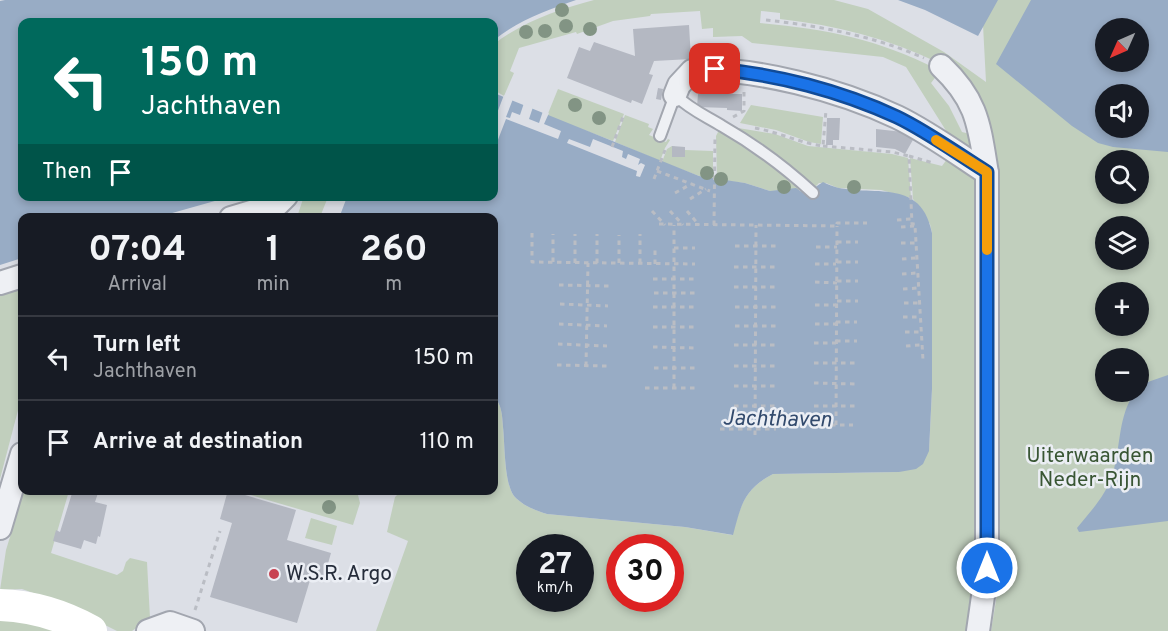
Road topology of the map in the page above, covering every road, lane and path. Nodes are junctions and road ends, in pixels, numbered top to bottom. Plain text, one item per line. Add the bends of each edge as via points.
1 (766, 20) dead end
2 (941, 66) joint
3 (830, 93) junction
4 (675, 95) junction
5 (624, 114) dead end
6 (753, 128) dead end
7 (660, 136) dead end
8 (823, 146) junction
9 (612, 147) dead end
10 (666, 148) dead end
11 (715, 161) dead end
12 (657, 171) junction
13 (987, 172) junction
14 (654, 179) dead end
15 (691, 184) junction
16 (813, 193) dead end
17 (675, 194) dead end
18 (690, 199) dead end
19 (281, 201) edge
20 (652, 211) dead end
21 (670, 211) dead end
22 (687, 211) dead end
23 (248, 213) edge
24 (911, 219) junction
25 (897, 220) dead end
26 (867, 223) dead end
27 (659, 225) dead end
28 (665, 225) junction
29 (674, 225) junction
30 (683, 225) junction
31 (699, 225) junction
32 (714, 225) junction
33 (756, 225) junction
34 (837, 226) junction
35 (915, 226) junction
36 (901, 227) dead end
37 (532, 233) dead end
38 (553, 234) dead end
39 (575, 234) dead end
40 (597, 234) dead end
41 (640, 234) dead end
42 (619, 235) dead end
43 (837, 242) junction
44 (858, 242) dead end
45 (901, 243) dead end
46 (916, 243) junction
47 (655, 246) dead end
48 (735, 246) dead end
49 (755, 246) junction
50 (777, 246) dead end
51 (816, 247) dead end
52 (837, 247) junction
53 (674, 248) junction
54 (695, 248) dead end
55 (916, 258) junction
56 (902, 259) dead end
57 (858, 262) dead end
58 (553, 263) junction
59 (575, 263) junction
60 (588, 263) junction
61 (597, 263) junction
62 (619, 263) junction
63 (837, 263) junction
64 (640, 264) junction
65 (655, 264) junction
66 (674, 264) junction
67 (695, 264) dead end
68 (815, 264) dead end
69 (734, 267) dead end
70 (755, 267) junction
71 (777, 267) dead end
72 (917, 273) junction
73 (902, 274) dead end
74 (18, 277) edge
75 (653, 279) dead end
76 (674, 279) junction
77 (695, 279) dead end
78 (858, 281) dead end
79 (815, 282) dead end
80 (837, 282) junction
81 (0, 283) edge
82 (559, 285) dead end
83 (588, 285) junction
84 (609, 286) dead end
85 (734, 287) dead end
86 (755, 287) junction
87 (777, 287) dead end
88 (918, 288) junction
89 (903, 289) dead end
90 (654, 293) dead end
91 (674, 293) junction
92 (695, 293) dead end
93 (858, 301) dead end
94 (836, 303) junction
95 (904, 303) dead end
96 (918, 303) junction
97 (560, 304) dead end
98 (588, 305) junction
99 (815, 305) dead end
100 (608, 306) dead end
101 (653, 307) dead end
102 (674, 307) junction
103 (695, 307) dead end
104 (735, 307) dead end
105 (755, 308) junction
106 (777, 308) dead end
107 (919, 316) junction
108 (903, 317) dead end
109 (857, 322) dead end
110 (836, 323) junction
111 (559, 324) dead end
112 (814, 324) dead end
113 (587, 325) junction
114 (607, 326) dead end
115 (735, 326) dead end
116 (755, 326) junction
117 (777, 326) dead end
118 (653, 327) dead end
119 (674, 327) junction
120 (695, 327) dead end
121 (905, 332) dead end
122 (920, 332) junction
123 (857, 341) dead end
124 (836, 342) junction
125 (814, 343) dead end
126 (558, 344) dead end
127 (587, 345) junction
128 (734, 345) dead end
129 (755, 345) junction
130 (777, 345) dead end
131 (920, 345) junction
132 (607, 346) dead end
133 (906, 346) dead end
134 (653, 347) dead end
135 (674, 348) junction
136 (695, 348) dead end
137 (923, 360) dead end
138 (814, 363) dead end
139 (836, 363) junction
140 (858, 363) dead end
141 (557, 365) dead end
142 (586, 366) junction
143 (607, 366) dead end
144 (734, 366) dead end
145 (755, 366) junction
146 (777, 366) dead end
147 (654, 368) dead end
148 (674, 368) junction
149 (695, 368) dead end
150 (814, 383) dead end
151 (836, 383) junction
152 (857, 384) dead end
153 (734, 386) dead end
154 (755, 386) junction
155 (776, 386) dead end
156 (645, 388) dead end
157 (674, 388) junction
158 (695, 388) dead end
159 (734, 406) dead end
160 (755, 406) junction
161 (776, 406) dead end
162 (814, 406) dead end
163 (836, 406) junction
164 (857, 406) dead end
165 (813, 425) dead end
166 (836, 425) junction
167 (854, 425) dead end
168 (720, 429) dead end
169 (755, 429) junction
170 (776, 429) dead end
171 (755, 435) dead end
172 (18, 467) edge
173 (0, 528) edge
174 (220, 531) dead end
175 (0, 605) edge
176 (191, 630) edge
177 (91, 631) edge
178 (148, 631) edge
179 (978, 631) edge

1 - 2 path via 867,38
2 - 13 street via 963,89 977,116
3 - 4 street via 774,78 715,69 692,71
3 - 8 path
3 - 13 street via 898,117
4 - 7 lane
4 - 16 lane via 691,109 763,152
5 - 9 path
6 - 8 path
8 - 24 path via 909,156
10 - 12 path
11 - 32 path
12 - 14 path
12 - 15 path
13 - 179 street via 987,568
15 - 17 path
15 - 18 path via 708,190
19 - 23 street
20 - 28 path
21 - 30 path
22 - 31 path
24 - 25 path
24 - 35 path
26 - 34 path via 837,222
27 - 28 path
28 - 29 path
29 - 30 path
29 - 53 path
30 - 31 path
31 - 32 path
32 - 33 path
33 - 34 path
33 - 49 path
34 - 43 path
35 - 36 path
35 - 46 path
37 - 58 path via 532,262
38 - 58 path
39 - 59 path
40 - 61 path
41 - 64 path
42 - 62 path
43 - 44 path
43 - 52 path
45 - 46 path
46 - 55 path
47 - 65 path
48 - 49 path
49 - 50 path
49 - 70 path
51 - 52 path
52 - 63 path
53 - 54 path
53 - 66 path
55 - 56 path
55 - 72 path
57 - 63 path
58 - 59 path
59 - 60 path
60 - 61 path
60 - 83 path
61 - 62 path
62 - 64 path
63 - 68 path
63 - 80 path
64 - 65 path
65 - 66 path
66 - 67 path
66 - 76 path
69 - 70 path
70 - 71 path
70 - 86 path
72 - 73 path
72 - 88 path
74 - 81 street
75 - 76 path
76 - 77 path
76 - 91 path
78 - 80 path
79 - 80 path
80 - 94 path
82 - 83 path
83 - 84 path
83 - 98 path
85 - 86 path
86 - 87 path
86 - 105 path
88 - 89 path
88 - 96 path
90 - 91 path
91 - 92 path
91 - 102 path
93 - 94 path
94 - 99 path
94 - 110 path
95 - 96 path
96 - 107 path
97 - 98 path
98 - 100 path
98 - 113 path
101 - 102 path
102 - 103 path
102 - 119 path
104 - 105 path
105 - 106 path
105 - 116 path
107 - 108 path
107 - 122 path
109 - 110 path
110 - 112 path
110 - 124 path
111 - 113 path
113 - 114 path
113 - 127 path
115 - 116 path
116 - 117 path
116 - 129 path
118 - 119 path
119 - 120 path
119 - 135 path
121 - 122 path
122 - 131 path
123 - 124 path
124 - 125 path
124 - 139 path
126 - 127 path
127 - 132 path
127 - 142 path
128 - 129 path
129 - 130 path
129 - 145 path
131 - 133 path
131 - 137 path
134 - 135 path
135 - 136 path
135 - 148 path
138 - 139 path
139 - 140 path
139 - 151 path
141 - 142 path
142 - 143 path
144 - 145 path
145 - 146 path
145 - 154 path
147 - 148 path
148 - 149 path
148 - 157 path
150 - 151 path
151 - 152 path
151 - 163 path
153 - 154 path
154 - 155 path
154 - 160 path
156 - 157 path
157 - 158 path
159 - 160 path
160 - 161 path
160 - 169 path
162 - 163 path
163 - 164 path
163 - 166 path
165 - 166 path
166 - 167 path
168 - 169 path
169 - 170 path
169 - 171 path
172 - 173 street
174 - 176 path
175 - 177 street via 47,612
176 - 178 street via 170,623

